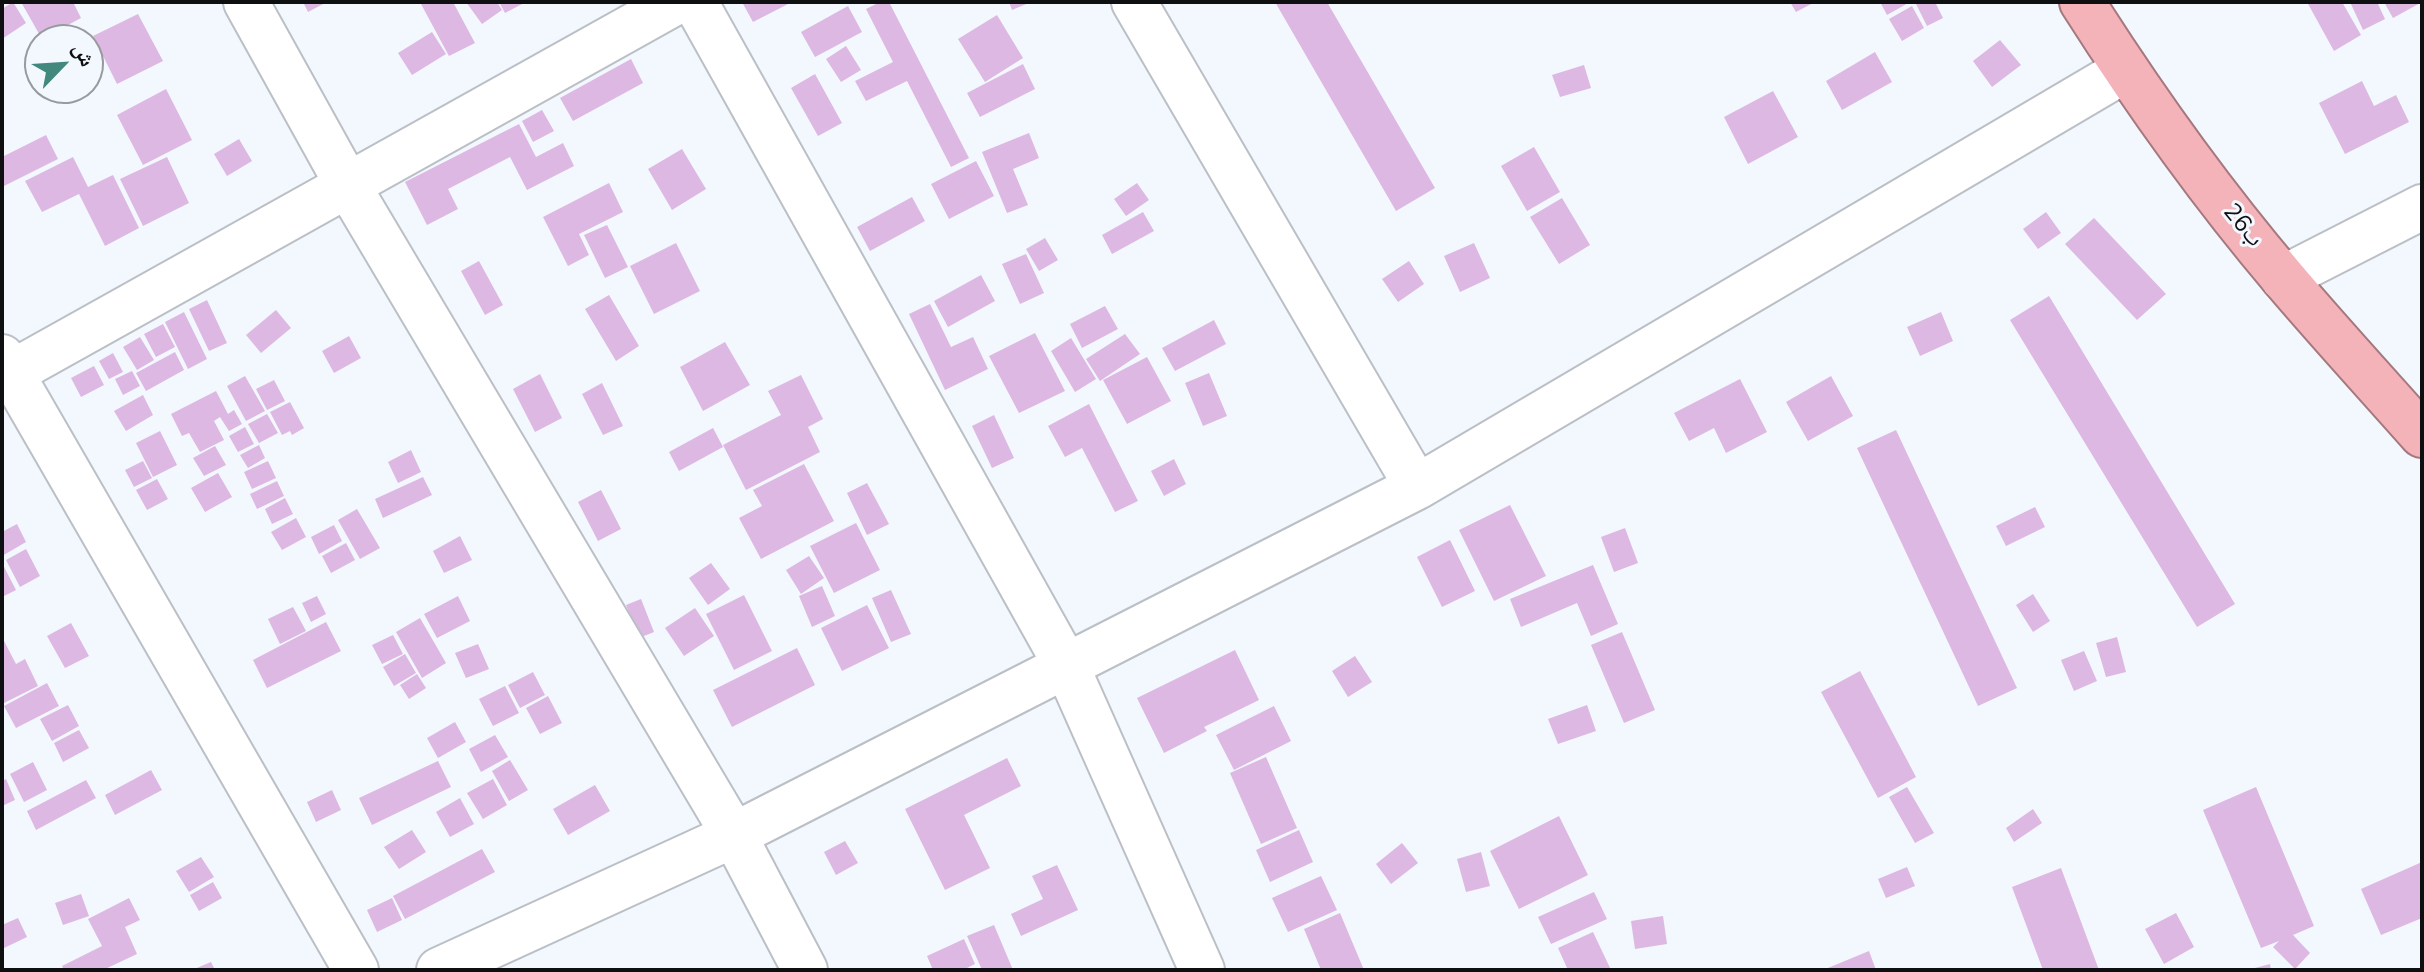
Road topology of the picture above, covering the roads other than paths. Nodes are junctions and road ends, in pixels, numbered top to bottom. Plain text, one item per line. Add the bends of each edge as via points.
1 (246, 2) edge
2 (676, 2) edge
3 (695, 2) edge
4 (1134, 2) edge
5 (2082, 2) edge
6 (2125, 70) junction
7 (347, 184) junction
8 (2422, 207) edge
9 (2283, 278) junction
10 (5, 369) edge
11 (2422, 435) edge
12 (1417, 487) junction
13 (1067, 667) junction
14 (734, 835) junction
15 (356, 970) edge
16 (439, 970) edge
17 (805, 970) edge
18 (1202, 970) edge

1 - 7 street
2 - 7 street
3 - 13 street
4 - 12 street
5 - 6 highway, 26ب
6 - 9 highway, 26ب
6 - 12 street
7 - 10 street
7 - 14 street
8 - 9 street
9 - 11 highway, 26ب
10 - 15 street
12 - 13 street
13 - 14 street
13 - 18 street
14 - 16 street
14 - 17 street

